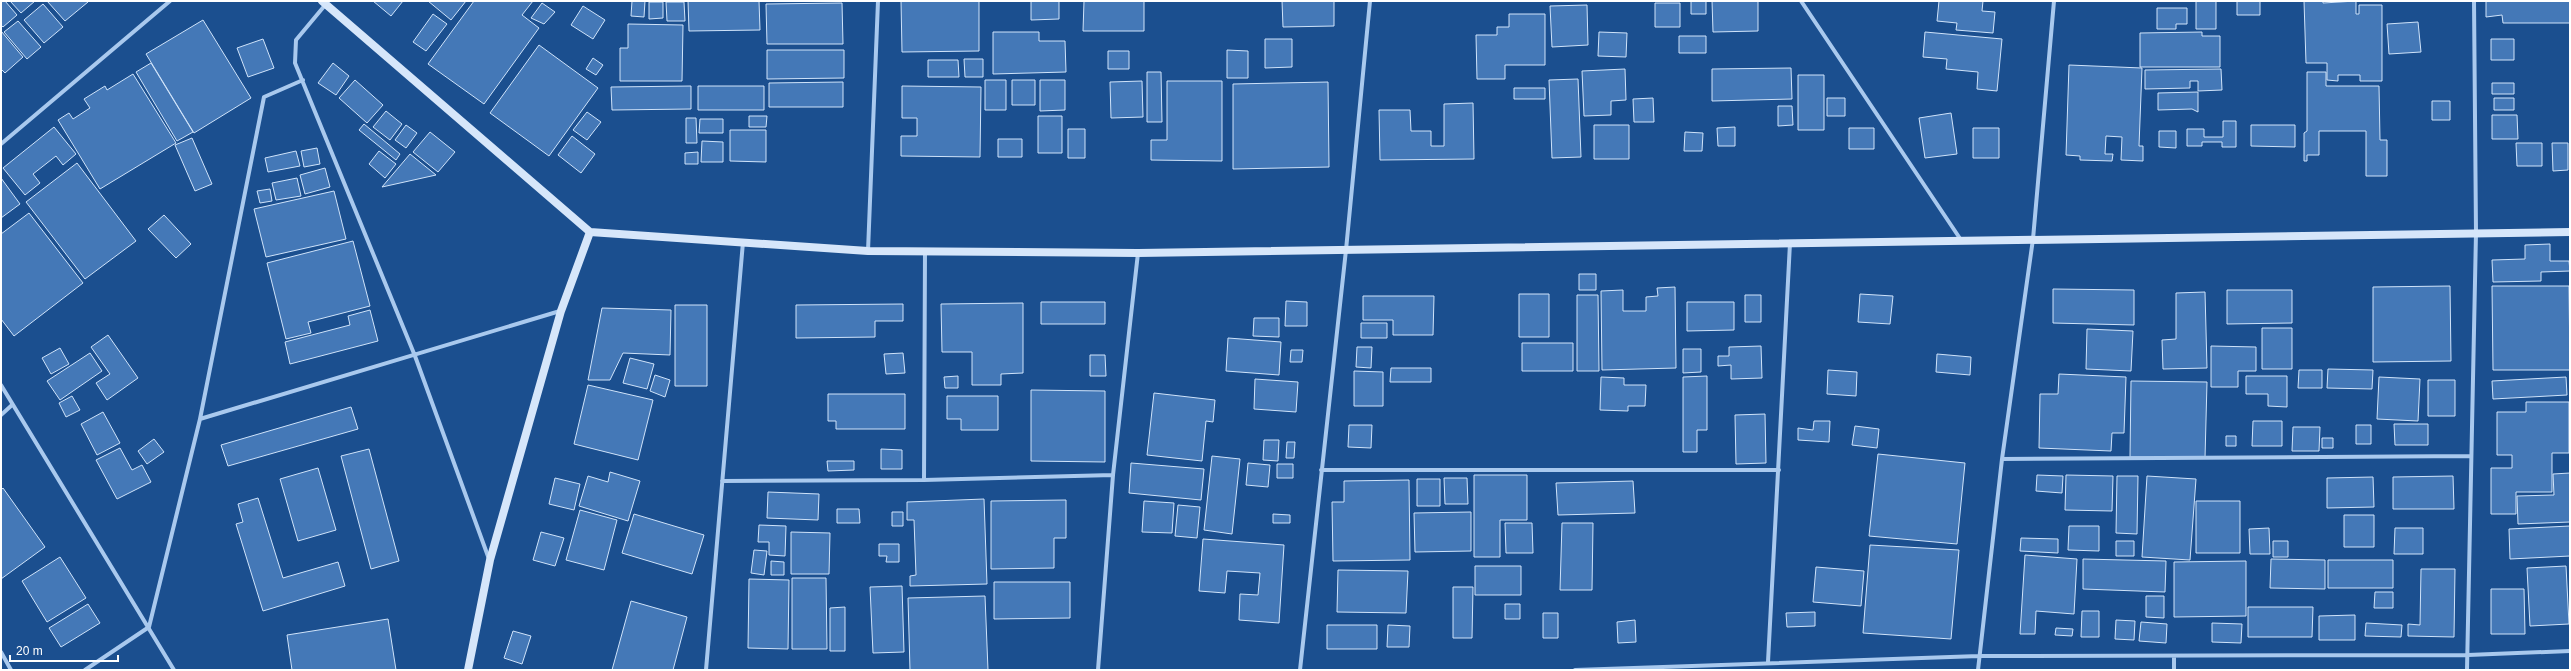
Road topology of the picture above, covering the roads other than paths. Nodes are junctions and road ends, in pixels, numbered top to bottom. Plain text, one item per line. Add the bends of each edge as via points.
1 (170, 1) edge
2 (878, 1) edge
3 (1370, 1) edge
4 (1803, 1) edge
5 (2054, 1) edge
6 (2474, 1) edge
7 (324, 3) edge
8 (303, 80) junction
9 (1, 144) edge
10 (590, 232) junction
11 (2570, 232) edge
12 (2476, 233) junction
13 (2033, 239) junction
14 (1961, 240) junction
15 (743, 242) junction
16 (1790, 243) junction
17 (1346, 250) junction
18 (868, 251) junction
19 (925, 251) junction
20 (1138, 252) junction
21 (561, 311) junction
22 (415, 356) junction
23 (1, 385) edge
24 (12, 405) junction
25 (1, 415) edge
26 (200, 419) junction
27 (2471, 456) junction
28 (2002, 459) junction
29 (1321, 470) junction
30 (1779, 470) junction
31 (1113, 475) junction
32 (924, 480) junction
33 (722, 481) junction
34 (490, 560) junction
35 (149, 627) junction
36 (2570, 651) edge
37 (1, 652) edge
38 (2468, 655) junction
39 (1979, 656) junction
40 (2174, 656) junction
41 (1768, 662) junction
42 (12, 670) edge
43 (85, 670) edge
44 (174, 670) edge
45 (468, 670) edge
46 (706, 670) edge
47 (1098, 670) edge
48 (1300, 670) edge
49 (1575, 670) edge
50 (1978, 670) edge
51 (2174, 670) edge
52 (2467, 670) edge

1 - 9 street
2 - 18 street
3 - 17 street
4 - 14 street
5 - 13 street
6 - 12 street
7 - 8 street via 296,40 295,63
7 - 10 street
8 - 22 street
8 - 26 street via 264,97
10 - 15 street
10 - 21 street
11 - 12 street
12 - 13 street
12 - 27 street
13 - 14 street
13 - 28 street
14 - 16 street
15 - 18 street
15 - 33 street
16 - 17 street
16 - 30 street
17 - 20 street
17 - 29 street
18 - 19 street
19 - 20 street
19 - 32 street
20 - 31 street
21 - 22 street
21 - 34 street
22 - 26 street
22 - 34 street
23 - 24 street
24 - 25 street
24 - 35 street
26 - 35 street
27 - 28 street
27 - 38 street
28 - 39 street
29 - 30 street
29 - 48 street
30 - 41 street
31 - 32 street
31 - 47 street
32 - 33 street
33 - 46 street
34 - 45 street
35 - 43 street
35 - 44 street
36 - 38 street
37 - 42 street
38 - 40 street
38 - 52 street
39 - 40 street
39 - 41 street
39 - 50 street
40 - 51 street
41 - 49 street

